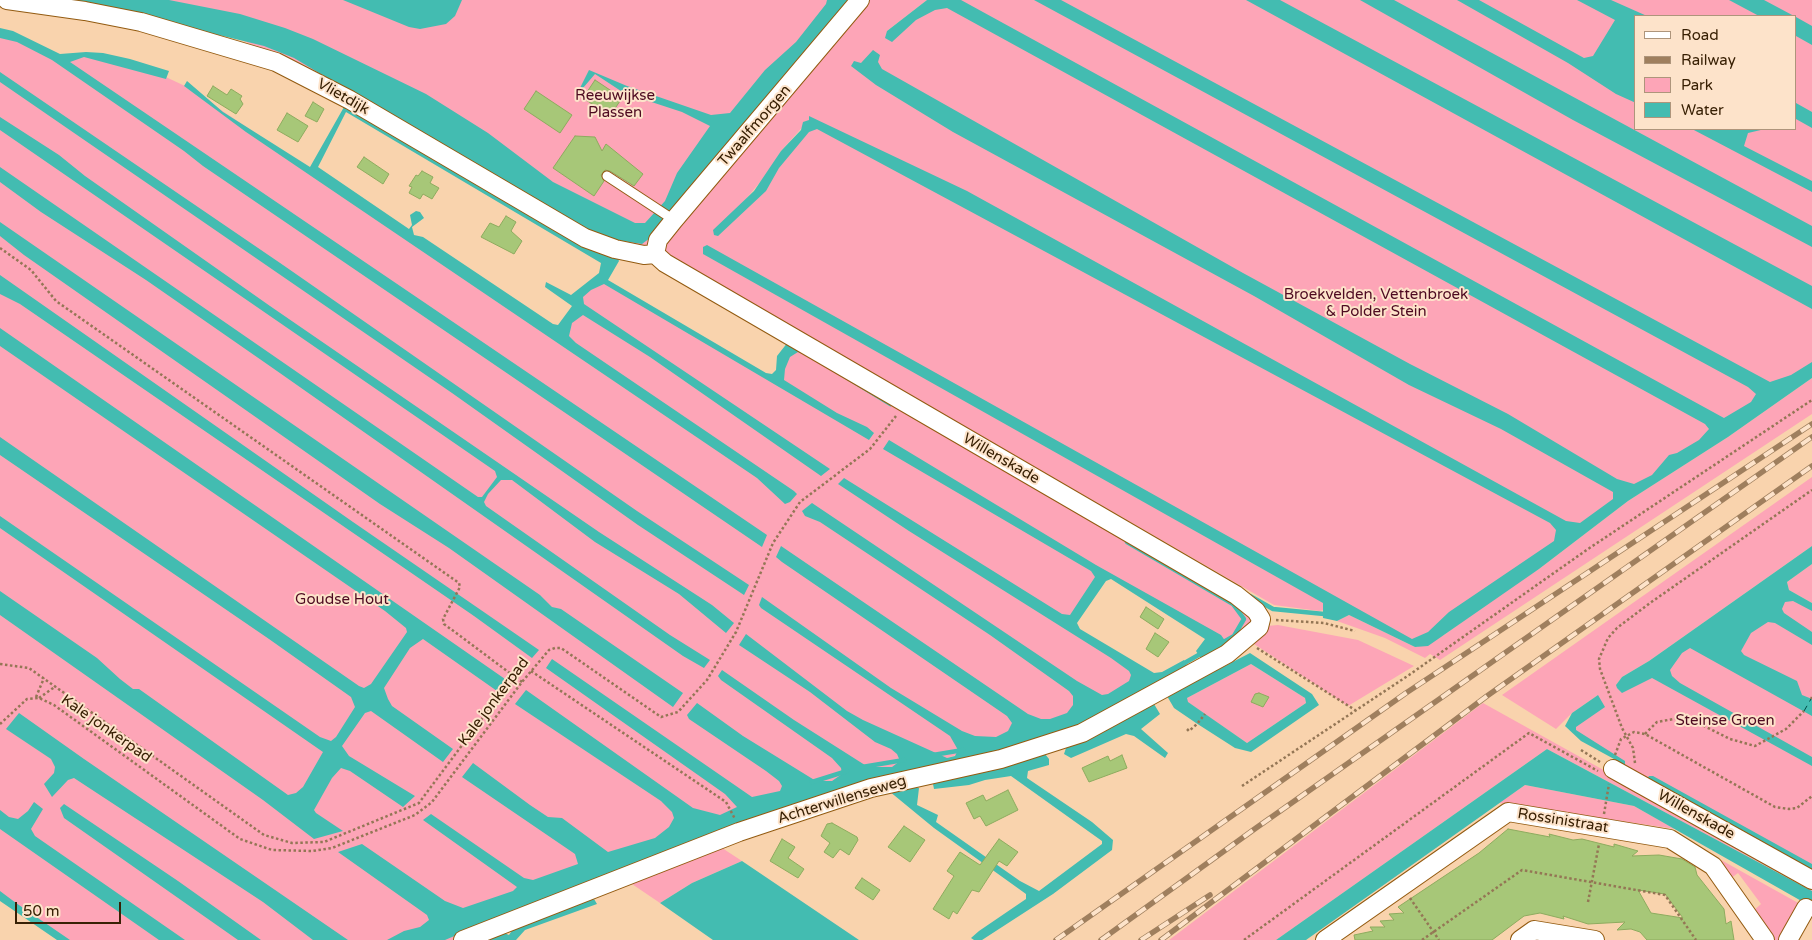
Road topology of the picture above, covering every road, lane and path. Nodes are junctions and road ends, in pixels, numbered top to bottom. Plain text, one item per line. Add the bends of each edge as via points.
1 (7, 0) edge
2 (860, 0) edge
3 (607, 176) dead end
4 (672, 219) junction
5 (0, 248) edge
6 (655, 254) junction
7 (1812, 400) edge
8 (904, 403) junction
9 (1812, 490) edge
10 (1261, 619) junction
11 (1356, 631) dead end
12 (1245, 641) junction
13 (0, 664) edge
14 (531, 672) junction
15 (516, 677) junction
16 (44, 678) junction
17 (522, 682) junction
18 (56, 686) junction
19 (37, 698) junction
20 (1355, 710) junction
21 (1804, 712) dead end
22 (1205, 714) dead end
23 (0, 724) edge
24 (1186, 729) dead end
25 (1644, 734) junction
26 (1625, 735) junction
27 (1581, 750) dead end
28 (1610, 769) junction
29 (1632, 780) junction
30 (1242, 786) dead end
31 (1812, 796) edge
32 (1606, 805) dead end
33 (731, 810) dead end
34 (1602, 828) junction
35 (1812, 880) edge
36 (1592, 883) junction
37 (1401, 887) junction
38 (1588, 902) dead end
39 (1806, 908) dead end
40 (1433, 932) junction
41 (463, 940) edge
42 (1244, 940) edge
43 (1325, 940) edge
44 (1422, 940) edge
45 (1439, 940) edge
46 (1520, 940) edge
47 (1595, 940) edge
48 (1696, 940) edge
49 (1765, 940) edge
50 (1788, 940) edge

1 - 6 street, Vlietdijk via 141,22 276,62 350,100 585,238 615,250
2 - 4 street, Twaalfmorgen
3 - 4 lane
4 - 6 street, Twaalfmorgen via 658,240
5 - 15 path via 31,270 56,301 459,583 458,592 443,619 446,628
6 - 8 street, Willenskade via 665,263
7 - 20 path
8 - 10 street, Willenskade via 1236,595
8 - 14 path, Kale jonkerpad via 870,449 800,502 773,543 736,632 707,680 678,712 660,717 561,648 549,650
9 - 26 path via 1650,603 1608,638 1599,659 1600,669
10 - 11 path via 1324,623
10 - 12 street, Achterwillenseweg via 1259,627
12 - 20 path
12 - 41 street, Achterwillenseweg via 1227,654 1075,736 1001,759 871,788 748,829
13 - 16 path via 29,668
14 - 17 path, Kale jonkerpad
14 - 33 path via 726,802
15 - 17 path
15 - 18 path via 419,803 324,842 292,843 264,835
16 - 18 path
16 - 19 path
17 - 19 path, Kale jonkerpad via 432,802 415,815 332,848 312,851 272,850 240,839 54,705
18 - 19 path
19 - 23 path via 17,706
20 - 30 path
21 - 25 path via 1780,734 1754,746 1680,718 1658,722
22 - 24 path via 1189,731
25 - 26 path via 1634,732
25 - 31 path via 1775,807 1797,808
26 - 28 path
26 - 29 path via 1635,756
27 - 28 path
28 - 29 street, Willenskade
28 - 32 path
28 - 42 path via 1529,733
29 - 35 street, Willenskade
34 - 36 path
34 - 37 street, Rossinistraat via 1508,812
34 - 49 street, Rossinistraat via 1670,839 1713,866
36 - 38 path
36 - 40 path via 1522,870
36 - 48 path via 1665,895
37 - 40 path
37 - 43 street, Rossinistraat
39 - 50 street
40 - 44 path
40 - 45 path
46 - 47 street via 1534,930

